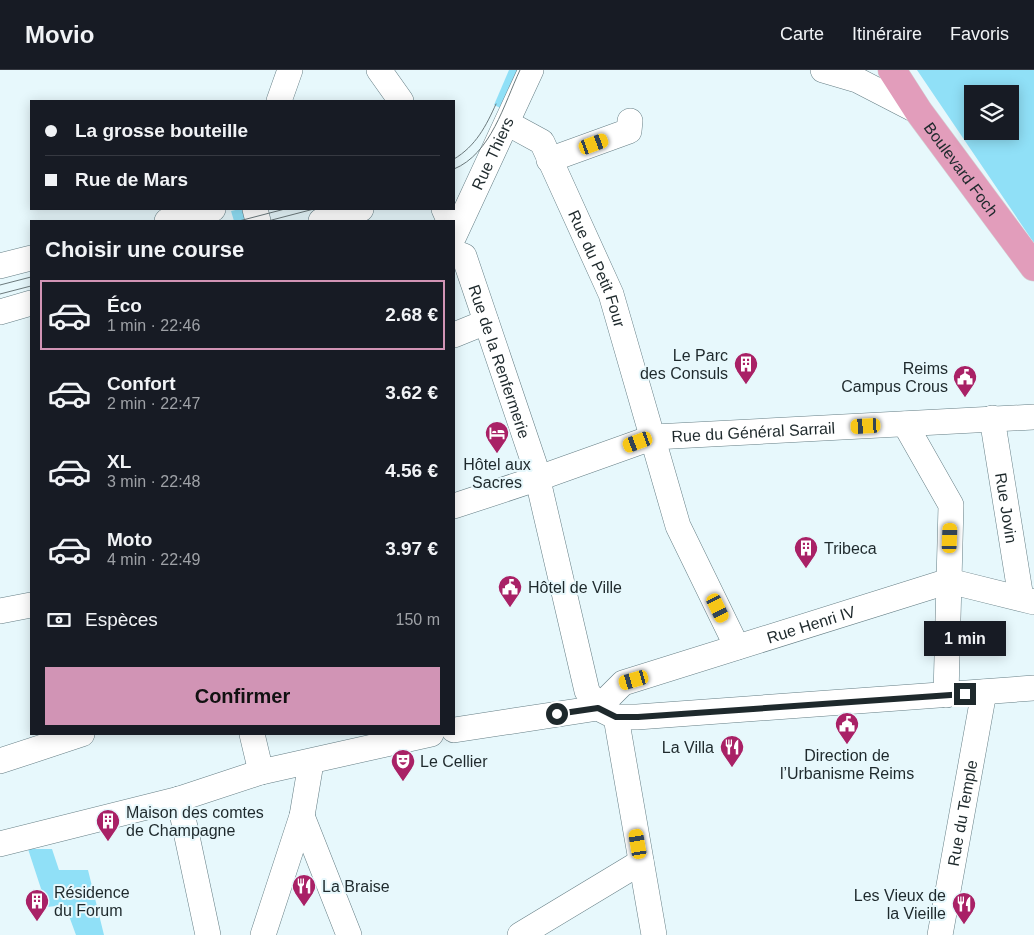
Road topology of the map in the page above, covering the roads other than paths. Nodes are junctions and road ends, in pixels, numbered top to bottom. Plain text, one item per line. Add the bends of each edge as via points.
1 (290, 70) edge
2 (379, 70) edge
3 (531, 70) edge
4 (823, 70) edge
5 (892, 70) edge
6 (867, 75) edge
7 (279, 100) edge
8 (400, 100) edge
9 (919, 112) junction
10 (630, 121) dead end
11 (506, 123) junction
12 (550, 160) junction
13 (209, 210) edge
14 (358, 210) edge
15 (171, 220) edge
16 (324, 220) edge
17 (452, 220) edge
18 (455, 252) edge
19 (30, 258) edge
20 (0, 266) edge
21 (1034, 266) edge
22 (29, 309) edge
23 (0, 312) edge
24 (486, 322) junction
25 (455, 335) edge
26 (1034, 417) edge
27 (992, 418) junction
28 (905, 424) junction
29 (654, 437) junction
30 (539, 478) junction
31 (455, 506) edge
32 (949, 581) junction
33 (1028, 600) edge
34 (30, 605) edge
35 (0, 611) edge
36 (738, 647) junction
37 (1034, 688) edge
38 (984, 692) junction
39 (946, 695) junction
40 (607, 713) junction
41 (455, 730) edge
42 (79, 735) edge
43 (252, 735) edge
44 (428, 735) edge
45 (0, 761) edge
46 (311, 763) junction
47 (261, 772) junction
48 (178, 798) junction
49 (302, 816) junction
50 (0, 844) edge
51 (641, 862) junction
52 (208, 935) edge
53 (263, 935) edge
54 (350, 935) edge
55 (520, 935) edge
56 (654, 935) edge
57 (940, 935) edge

1 - 7 street
2 - 8 street
3 - 11 street, Rue Thiers
4 - 6 street
5 - 9 main road, Boulevard Foch
6 - 9 street
9 - 21 main road, Boulevard Foch
10 - 12 street via 629,131
11 - 12 street, Rue du Petit Four via 542,142
11 - 17 street, Rue Thiers
12 - 29 street, Rue du Petit Four via 611,294
13 - 15 street
14 - 16 street
18 - 24 street, Rue de la Renfermerie via 464,256
19 - 20 street
22 - 23 street
24 - 25 street
24 - 30 street, Rue de la Renfermerie
26 - 27 street, Rue du Général Sarrail
27 - 28 street, Rue du Général Sarrail
27 - 33 street, Rue Jovin
28 - 29 street, Rue du Général Sarrail
28 - 32 street via 952,505
29 - 30 street, Rue du Général Sarrail
29 - 36 street, Rue du Petit Four via 678,526
30 - 31 street, Rue du Général Sarrail
30 - 40 street, Rue de la Renfermerie via 587,691
32 - 33 street
32 - 36 street, Rue Henri IV
32 - 39 street
34 - 35 street
36 - 40 street, Rue Henri IV via 623,683
37 - 38 street
38 - 39 street
38 - 57 street, Rue du Temple
39 - 40 street
40 - 41 street
40 - 51 street, Rue de la Renfermerie
42 - 45 street
43 - 47 street
44 - 46 street
46 - 47 street
46 - 49 street
47 - 48 street
48 - 50 street
48 - 52 street
49 - 53 street
49 - 54 street
51 - 55 street
51 - 56 street, Rue de la Renfermerie

